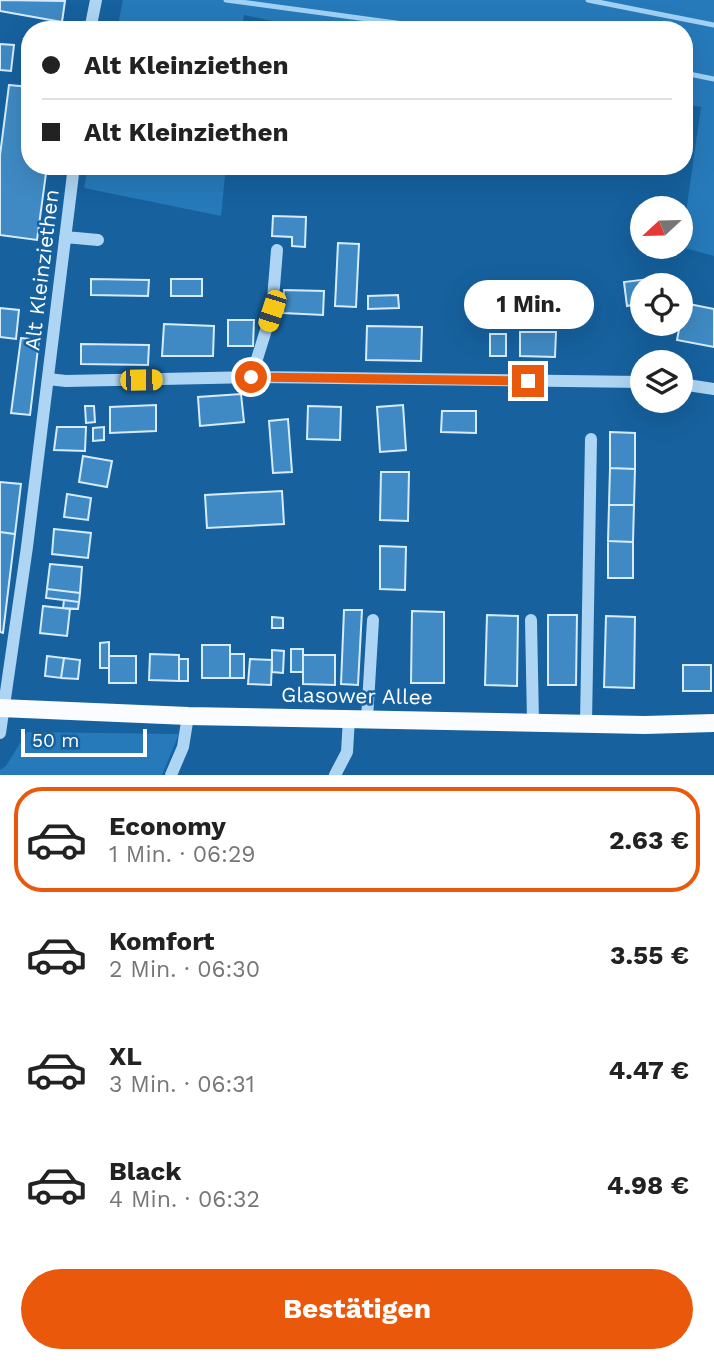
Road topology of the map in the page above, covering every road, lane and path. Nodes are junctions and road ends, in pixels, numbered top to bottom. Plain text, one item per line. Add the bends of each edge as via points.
1 (96, 0) edge
2 (92, 21) edge
3 (73, 175) edge
4 (65, 237) junction
5 (98, 240) dead end
6 (277, 250) dead end
7 (251, 377) junction
8 (48, 379) junction
9 (630, 382) edge
10 (693, 386) edge
11 (714, 389) edge
12 (591, 439) dead end
13 (373, 620) dead end
14 (531, 621) dead end
15 (3, 708) edge
16 (188, 716) junction
17 (358, 719) junction
18 (533, 722) junction
19 (586, 723) junction
20 (714, 723) edge
21 (0, 733) edge
22 (171, 775) edge
23 (335, 775) edge

1 - 2 street
3 - 4 street, Alt Kleinziethen
4 - 5 street
4 - 8 street, Alt Kleinziethen
6 - 7 street via 272,311
7 - 8 street, Alt Kleinziethen
7 - 9 street, Alt Kleinziethen
8 - 15 street, Alt Kleinziethen
10 - 11 street
12 - 19 street
13 - 17 street
14 - 18 street
15 - 16 main road, Glasower Allee
15 - 21 street, Alt Kleinziethen
16 - 17 main road, Glasower Allee
16 - 22 street via 184,747
17 - 18 main road, Glasower Allee
17 - 23 street
18 - 19 main road, Glasower Allee
19 - 20 main road, Glasower Allee

